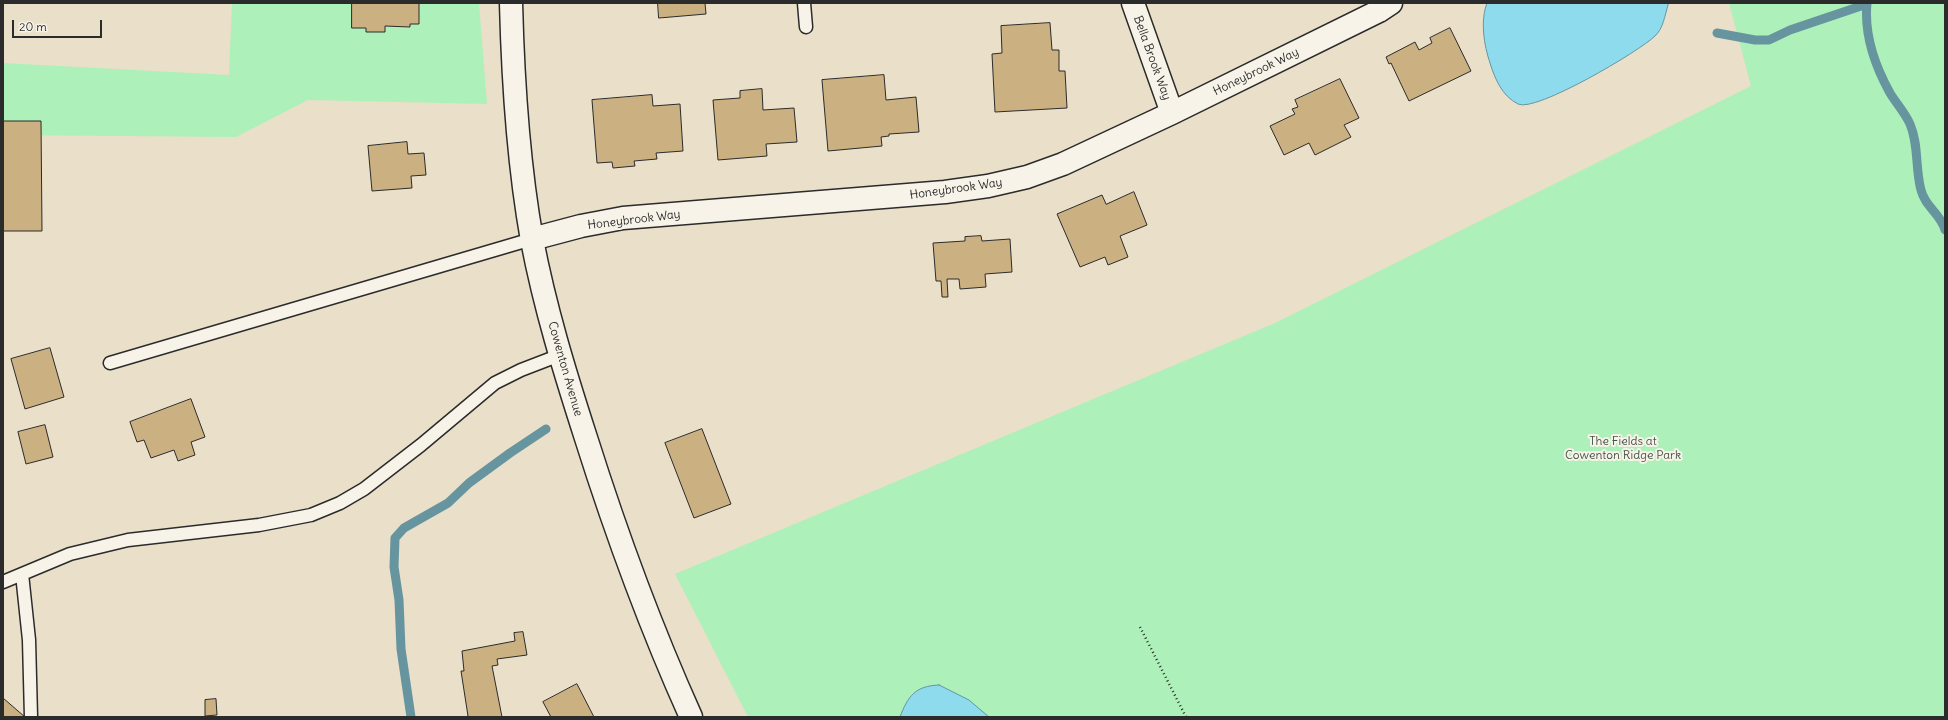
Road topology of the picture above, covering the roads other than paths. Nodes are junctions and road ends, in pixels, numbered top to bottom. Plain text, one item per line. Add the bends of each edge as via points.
1 (511, 3) edge
2 (804, 3) edge
3 (1133, 3) edge
4 (1391, 3) edge
5 (806, 27) dead end
6 (1172, 113) junction
7 (532, 239) junction
8 (560, 355) junction
9 (110, 363) dead end
10 (22, 574) junction
11 (3, 582) edge
12 (31, 717) edge
13 (691, 717) edge

1 - 7 street, Cowenton Avenue via 520,162
2 - 5 lane
3 - 6 street, Bella Brook Way
4 - 6 street, Honeybrook Way
6 - 7 street, Honeybrook Way via 1063,164 988,186 945,192 623,218
7 - 8 street, Cowenton Avenue
7 - 9 lane
8 - 10 lane via 495,383 364,489 311,515 259,525 128,540 70,554
8 - 13 street, Cowenton Avenue via 627,559
10 - 11 lane
10 - 12 lane via 29,640

